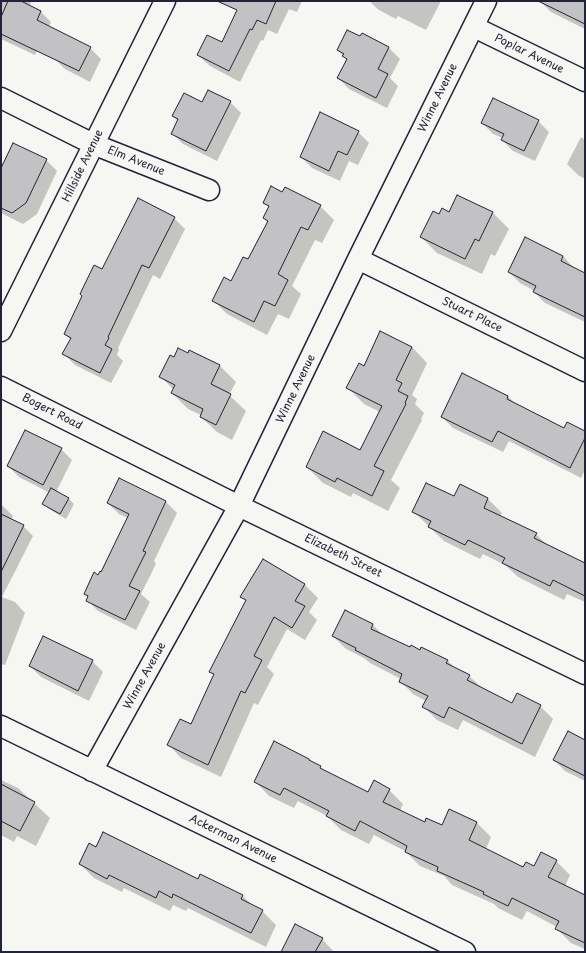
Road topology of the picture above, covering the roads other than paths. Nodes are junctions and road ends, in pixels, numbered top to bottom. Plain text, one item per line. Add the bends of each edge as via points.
1 (165, 1) edge
2 (486, 1) edge
3 (474, 27) junction
4 (585, 81) edge
5 (1, 98) edge
6 (93, 144) junction
7 (209, 190) dead end
8 (358, 259) junction
9 (1, 331) edge
10 (585, 371) edge
11 (1, 387) edge
12 (102, 437) joint
13 (240, 506) junction
14 (585, 674) edge
15 (1, 726) edge
16 (92, 770) junction
17 (465, 952) edge

1 - 6 street, Hillside Avenue
2 - 3 street, Winne Avenue
3 - 4 street, Poplar Avenue
3 - 8 street, Winne Avenue
5 - 6 street, Elm Avenue
6 - 7 street, Elm Avenue
6 - 9 street, Hillside Avenue
8 - 10 street, Stuart Place
8 - 13 street, Winne Avenue
11 - 12 street, Bogert Road
12 - 13 street, Elizabeth Street
13 - 14 street, Elizabeth Street
13 - 16 street, Winne Avenue
15 - 16 street, Ackerman Avenue
16 - 17 street, Ackerman Avenue

